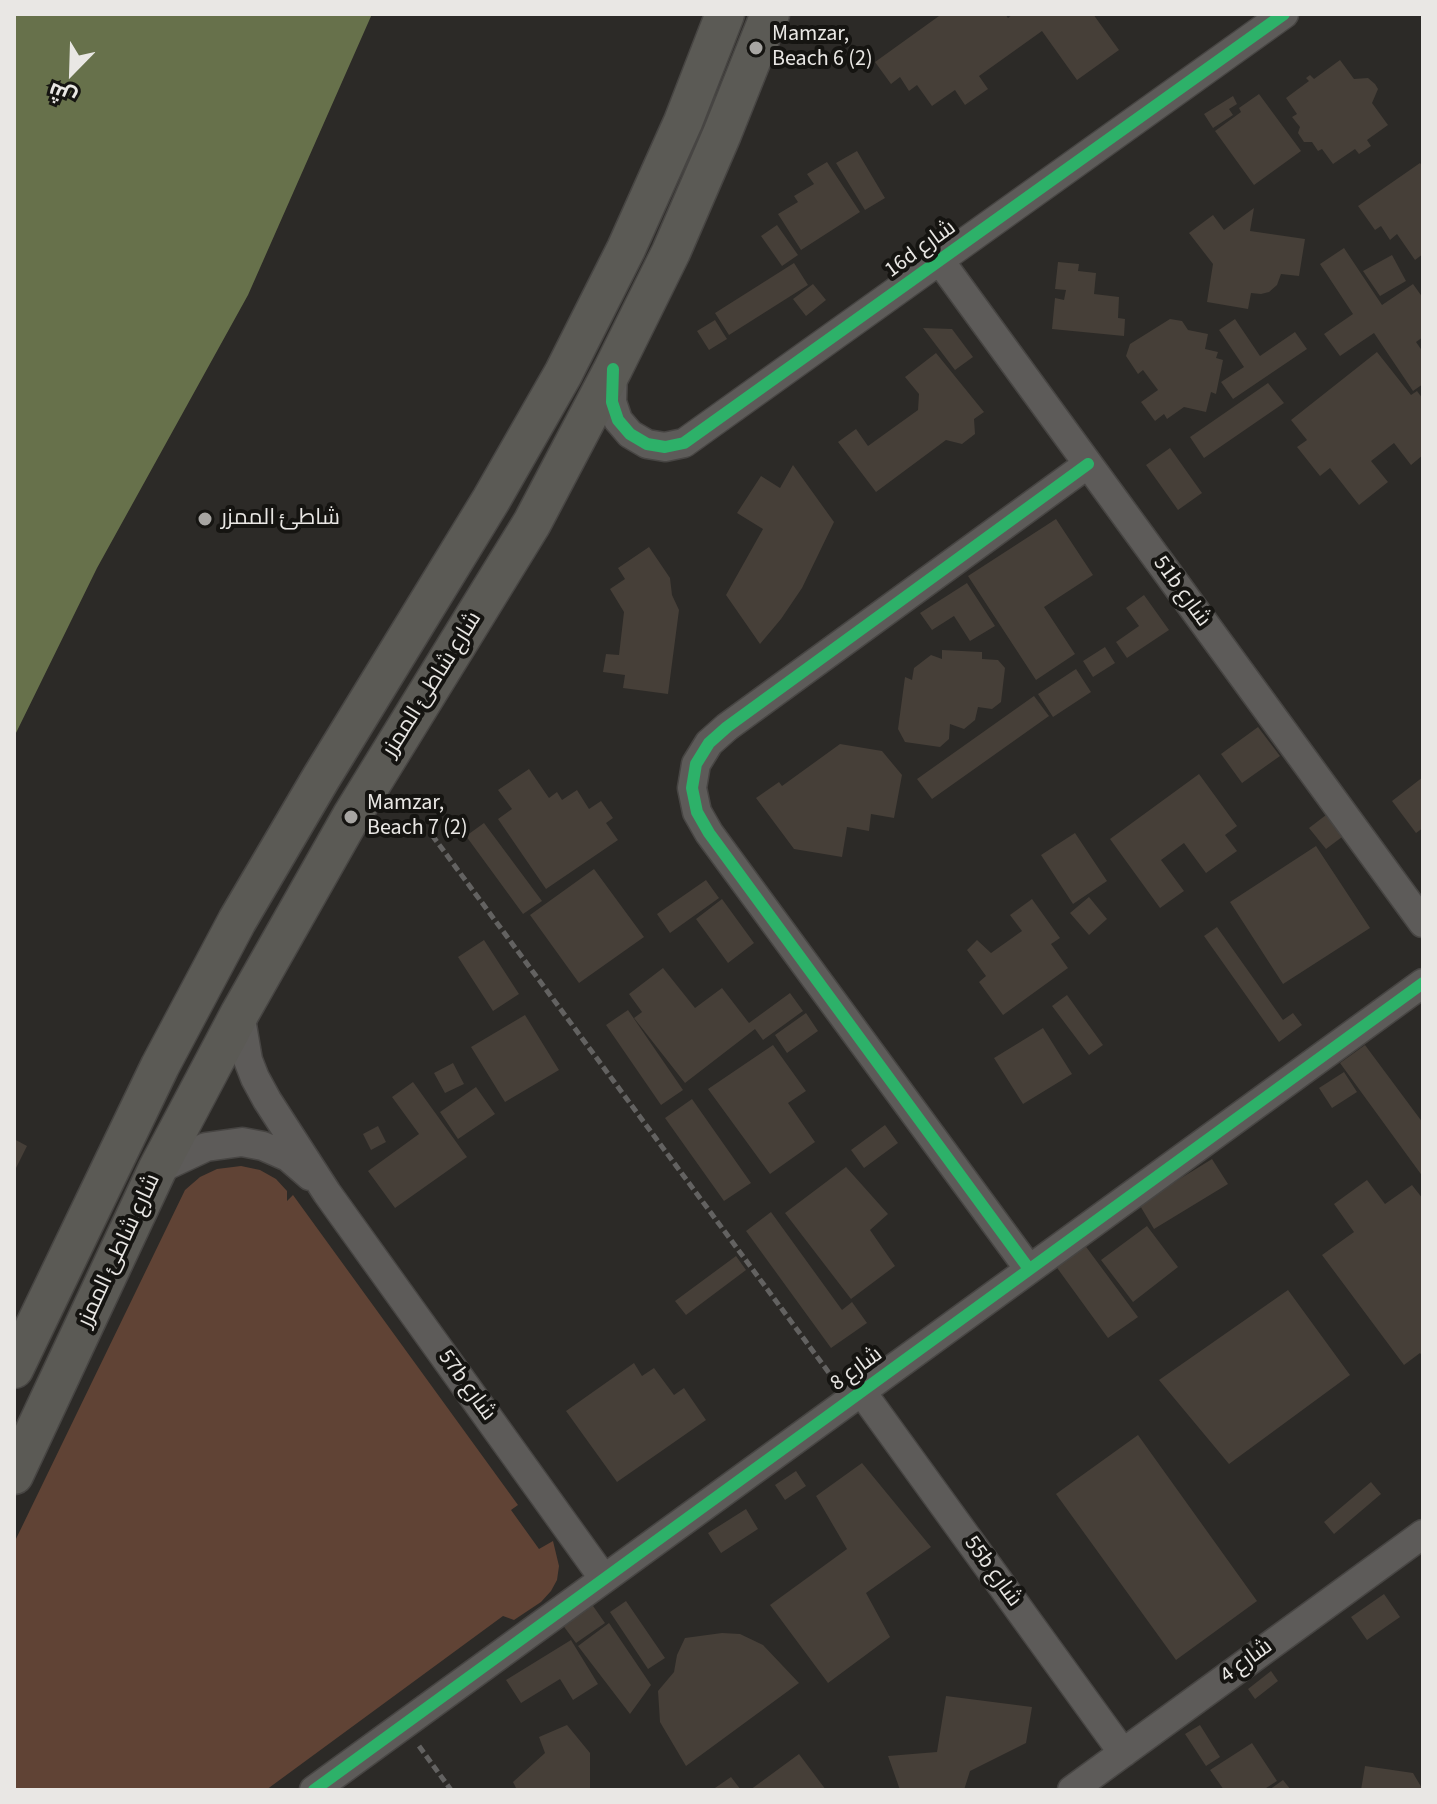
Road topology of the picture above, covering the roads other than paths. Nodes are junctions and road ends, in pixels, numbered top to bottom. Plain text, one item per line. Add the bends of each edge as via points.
1 (725, 14) edge
2 (770, 14) edge
3 (1284, 14) edge
4 (940, 261) junction
5 (613, 369) junction
6 (1088, 464) junction
7 (1423, 923) edge
8 (1423, 983) edge
9 (240, 1013) junction
10 (157, 1170) junction
11 (327, 1193) junction
12 (1029, 1269) junction
13 (14, 1369) edge
14 (855, 1396) junction
15 (14, 1475) edge
16 (1423, 1534) edge
17 (604, 1579) junction
18 (1123, 1753) junction
19 (314, 1790) edge
20 (1072, 1790) edge

1 - 13 main road, شارع شاطئ الممزر via 626,249 563,374 237,921 160,1066
2 - 5 main road, شارع شاطئ الممزر via 671,252
3 - 4 street, 16d شارع
4 - 5 street, 16d شارع via 684,443 665,447 630,434 612,402
4 - 6 street, 51b شارع
5 - 9 main road, شارع شاطئ الممزر via 532,523 351,817
6 - 7 street, 51b شارع
6 - 12 street via 727,727 702,753 692,788 709,833
8 - 12 street, شارع 8
9 - 10 main road, شارع شاطئ الممزر
9 - 11 street, 57b شارع via 255,1078
10 - 11 street, 57b شارع via 206,1147 242,1142 288,1157
10 - 15 main road, شارع شاطئ الممزر
11 - 17 street, 57b شارع
12 - 14 street, شارع 8
14 - 17 street, شارع 8
14 - 18 street, 55b شارع
16 - 18 street, شارع 4
17 - 19 street, شارع 8
18 - 20 street, شارع 4

